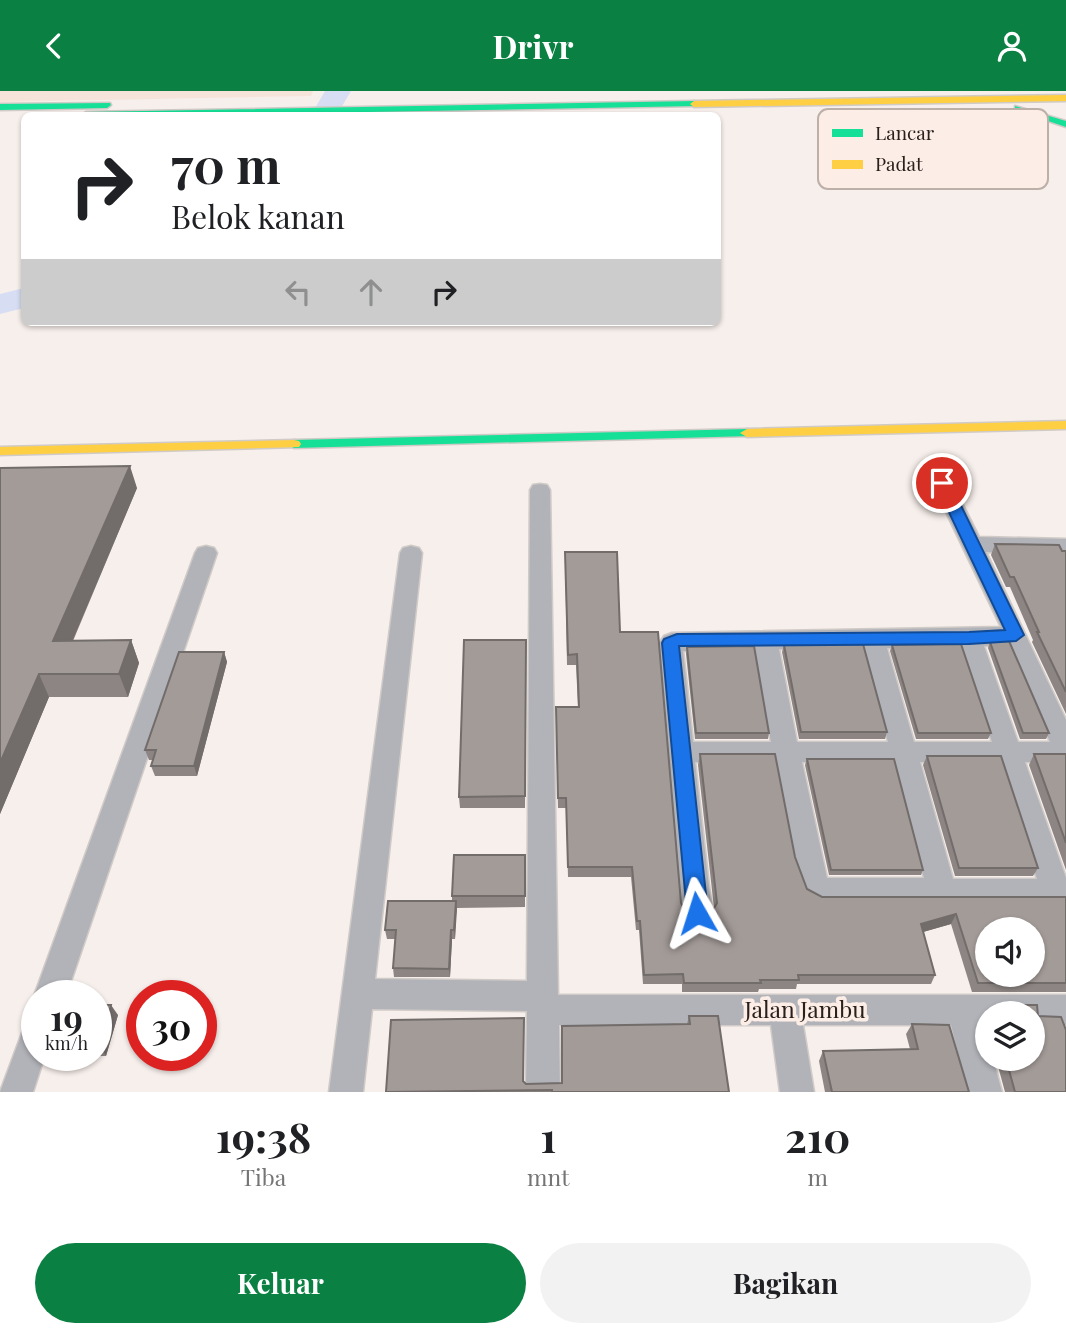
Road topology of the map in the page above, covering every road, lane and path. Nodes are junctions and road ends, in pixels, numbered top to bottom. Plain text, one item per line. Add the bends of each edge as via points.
1 (847, 91) edge
2 (1044, 95) edge
3 (1066, 98) edge
4 (927, 101) junction
5 (380, 106) junction
6 (0, 107) edge
7 (286, 107) junction
8 (1020, 109) edge
9 (161, 112) edge
10 (1066, 115) edge
11 (1048, 116) edge
12 (0, 117) edge
13 (21, 117) edge
14 (1066, 124) edge
15 (1066, 425) edge
16 (0, 451) edge
17 (942, 483) dead end
18 (540, 490) dead end
19 (971, 544) junction
20 (1066, 546) edge
21 (206, 553) dead end
22 (411, 553) dead end
23 (1016, 635) junction
24 (969, 638) junction
25 (873, 639) junction
26 (765, 640) junction
27 (1066, 750) edge
28 (785, 751) junction
29 (681, 752) junction
30 (903, 752) junction
31 (1006, 752) junction
32 (942, 891) junction
33 (1061, 892) edge
34 (697, 913) dead end
35 (56, 980) edge
36 (358, 994) junction
37 (544, 1003) junction
38 (785, 1009) junction
39 (1066, 1010) edge
40 (964, 1012) junction
41 (23, 1071) edge
42 (16, 1092) edge
43 (346, 1092) edge
44 (543, 1092) edge
45 (797, 1092) edge
46 (985, 1092) edge

1 - 5 street
2 - 3 street
2 - 4 street
2 - 10 street
4 - 5 street
4 - 8 street
5 - 7 street
6 - 7 street
7 - 9 street
11 - 14 street
12 - 13 street
15 - 16 street
17 - 19 street
18 - 37 street
19 - 20 street
19 - 23 street
21 - 35 street
22 - 36 street
23 - 24 street
23 - 27 street
24 - 25 street
24 - 31 street
25 - 26 street
25 - 30 street
26 - 28 street
26 - 29 street via 670,643
27 - 31 street
28 - 29 street
28 - 30 street
28 - 32 street via 816,888
29 - 34 street
30 - 31 street
30 - 32 street
31 - 33 street
32 - 33 street
36 - 37 street
36 - 43 street
37 - 38 street, Jalan Jambu
37 - 44 street
38 - 40 street, Jalan Jambu
38 - 45 street
39 - 40 street, Jalan Jambu
40 - 46 street
41 - 42 street

